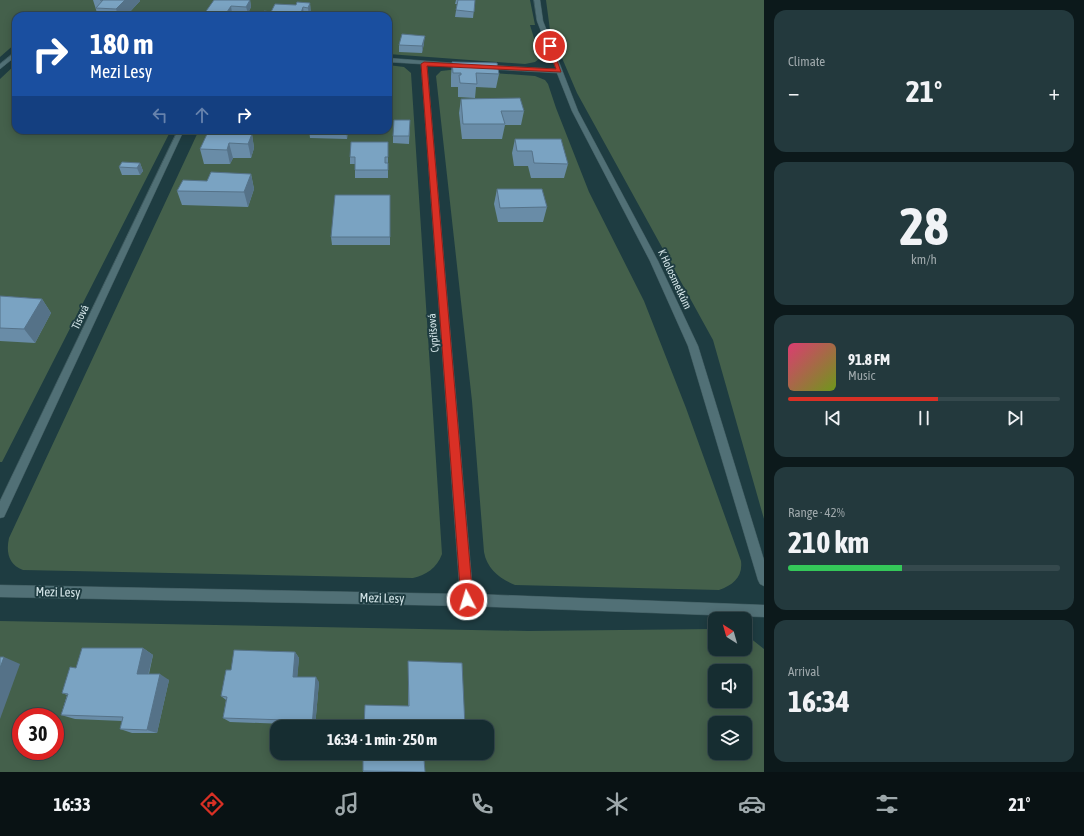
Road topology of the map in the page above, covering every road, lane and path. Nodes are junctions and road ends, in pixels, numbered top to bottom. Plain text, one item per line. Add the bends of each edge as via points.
1 (538, 0) edge
2 (12, 56) edge
3 (392, 60) edge
4 (424, 64) junction
5 (471, 66) edge
6 (0, 67) edge
7 (479, 67) edge
8 (559, 71) junction
9 (179, 134) edge
10 (0, 513) edge
11 (764, 580) edge
12 (0, 591) edge
13 (467, 600) junction
14 (764, 611) edge

1 - 8 street, K Holosmetkům via 540,21
2 - 6 street
3 - 4 street
4 - 5 street
4 - 13 street, Cypřišová
7 - 8 street
8 - 11 street, K Holosmetkům via 575,111 654,261 693,346
9 - 10 street, Tisová
12 - 13 street, Mezi Lesy
13 - 14 street, Mezi Lesy

